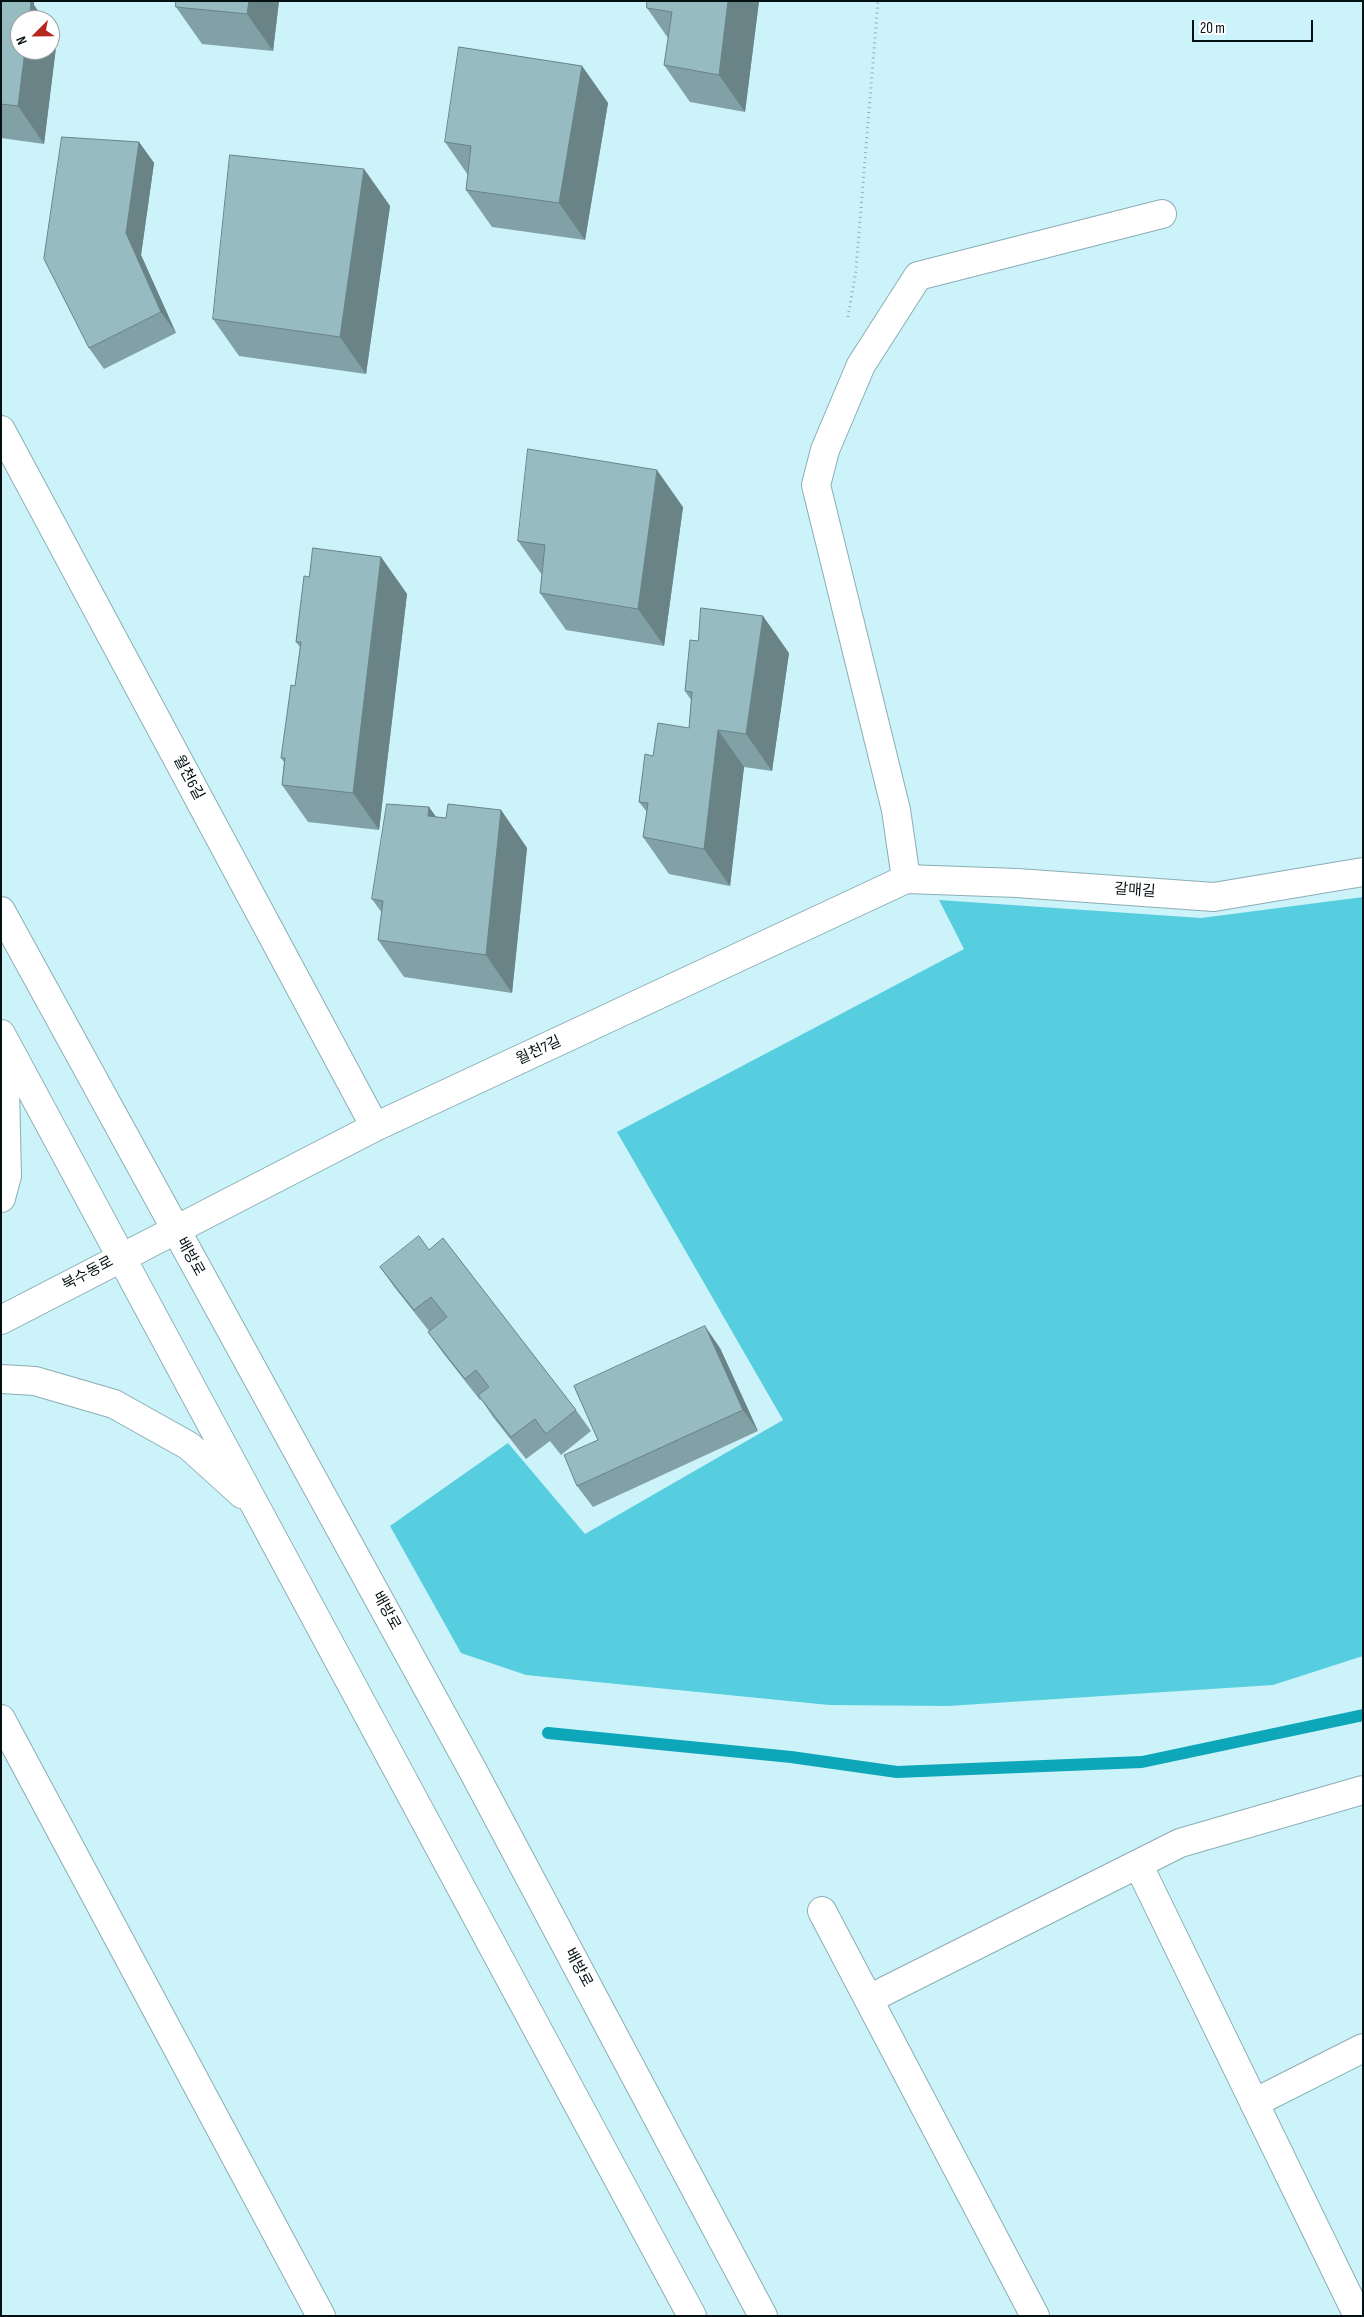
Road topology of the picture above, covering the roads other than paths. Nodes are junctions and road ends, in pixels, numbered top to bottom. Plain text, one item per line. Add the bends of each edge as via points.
1 (1162, 214) dead end
2 (1, 430) edge
3 (1363, 872) edge
4 (906, 878) junction
5 (1, 911) edge
6 (1, 1034) edge
7 (1, 1077) edge
8 (375, 1127) junction
9 (1, 1198) edge
10 (175, 1229) junction
11 (122, 1256) junction
12 (1, 1320) edge
13 (1, 1379) edge
14 (256, 1506) junction
15 (1, 1719) edge
16 (1363, 1790) edge
17 (1138, 1864) junction
18 (822, 1911) dead end
19 (870, 1999) junction
20 (1363, 2048) edge
21 (1254, 2103) junction
22 (321, 2316) edge
23 (692, 2316) edge
24 (763, 2316) edge
25 (1035, 2316) edge
26 (1358, 2316) edge

1 - 4 street via 918,276 861,365 825,450 816,485 896,810
2 - 8 street, 월천6길
3 - 4 street, 갈매길 via 1214,897
4 - 8 street, 월천7길
5 - 10 street, 배방로
6 - 11 street
7 - 9 street via 6,1176
8 - 10 street, 월천7길
10 - 11 street, 북수동로
10 - 24 street, 배방로 via 472,1769
11 - 12 street, 북수동로
11 - 14 street
13 - 14 street via 35,1381 114,1404 189,1446
14 - 23 street
15 - 22 street
16 - 17 street via 1180,1843
17 - 19 street
17 - 21 street
18 - 19 street
19 - 25 street
20 - 21 street
21 - 26 street

